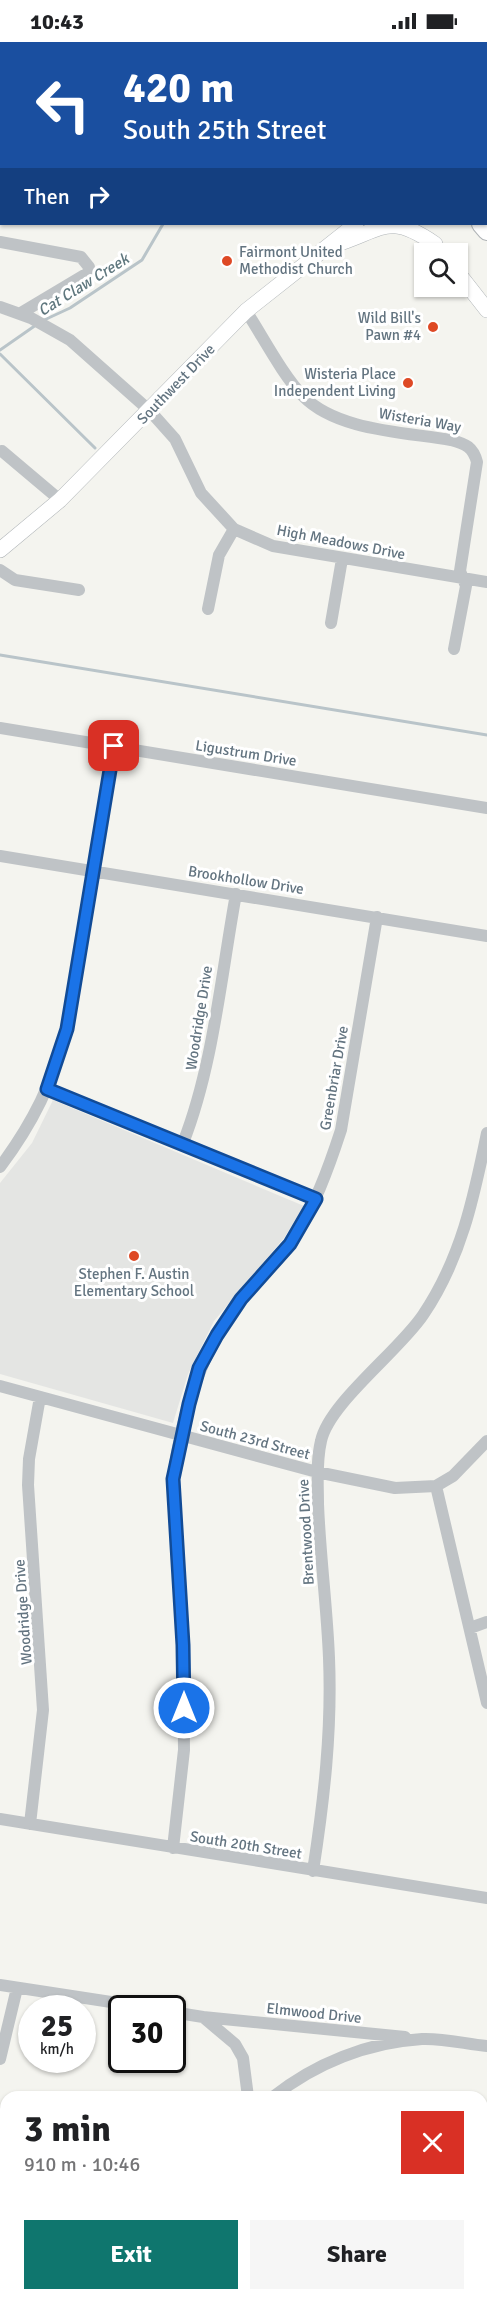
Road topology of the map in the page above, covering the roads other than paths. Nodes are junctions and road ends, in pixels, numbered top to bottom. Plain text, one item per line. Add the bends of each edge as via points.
1 (390, 225) edge
2 (400, 225) edge
3 (351, 226) edge
4 (430, 236) edge
5 (0, 242) edge
6 (326, 248) junction
7 (468, 286) edge
8 (0, 307) edge
9 (246, 310) junction
10 (487, 310) edge
11 (26, 316) junction
12 (150, 411) junction
13 (2, 451) dead end
14 (60, 500) junction
15 (234, 529) junction
16 (0, 549) edge
17 (342, 559) junction
18 (0, 570) edge
19 (463, 578) junction
20 (487, 582) edge
21 (79, 590) dead end
22 (208, 609) dead end
23 (331, 623) dead end
24 (454, 649) dead end
25 (0, 728) edge
26 (114, 746) junction
27 (487, 808) edge
28 (0, 856) edge
29 (94, 870) junction
30 (236, 894) junction
31 (377, 917) junction
32 (487, 936) edge
33 (47, 1089) junction
34 (487, 1132) edge
35 (183, 1143) junction
36 (0, 1167) edge
37 (316, 1199) junction
38 (0, 1386) edge
39 (40, 1397) junction
40 (181, 1435) junction
41 (487, 1441) edge
42 (317, 1472) junction
43 (436, 1486) junction
44 (487, 1622) edge
45 (470, 1628) junction
46 (487, 1703) edge
47 (0, 1819) edge
48 (30, 1824) junction
49 (173, 1848) junction
50 (313, 1870) junction
51 (487, 1898) edge
52 (0, 1985) edge
53 (17, 1988) junction
54 (108, 2002) edge
55 (186, 2014) edge
56 (203, 2017) junction
57 (423, 2039) junction
58 (487, 2046) edge
59 (0, 2059) edge
60 (247, 2091) edge
61 (281, 2091) edge

1 - 6 main road
2 - 4 main road
3 - 6 main road, Southwest Drive
5 - 11 street via 81,257 89,267 88,273
6 - 9 main road, Southwest Drive
7 - 10 main road
8 - 11 street, High Meadows Drive
9 - 12 main road, Southwest Drive
9 - 19 street, Wisteria Way via 302,395 328,415 349,423 451,440 474,451 477,462 460,571
11 - 12 street, High Meadows Drive via 70,340
12 - 14 main road, Southwest Drive
12 - 15 street, High Meadows Drive via 175,439 201,493
13 - 14 street
14 - 16 main road, Southwest Drive
15 - 17 street, High Meadows Drive via 273,546
15 - 22 street via 219,555
17 - 19 street, High Meadows Drive
17 - 23 street
18 - 21 street via 15,580
19 - 20 street, High Meadows Drive
19 - 24 street via 466,586
25 - 26 street, Ligustrum Drive
26 - 27 street, Ligustrum Drive
26 - 29 street
28 - 29 street, Brookhollow Drive
29 - 30 street, Brookhollow Drive
29 - 33 street via 67,1029
30 - 31 street, Brookhollow Drive
30 - 35 street, Woodridge Drive via 206,1074
31 - 32 street, Brookhollow Drive
31 - 37 street, Greenbriar Drive via 341,1130
33 - 35 street
33 - 36 street via 34,1118
34 - 42 street, Brentwood Drive via 476,1190 444,1281 394,1351 344,1401 329,1423 321,1438
35 - 37 street
37 - 40 street, Greenbriar Drive via 290,1244 241,1299 217,1335 199,1368
38 - 39 street, South 23rd Street
39 - 40 street, South 23rd Street
39 - 48 street, Woodridge Drive via 28,1485 43,1710
40 - 42 street, South 23rd Street
40 - 49 street, Greenbriar Drive via 173,1479 183,1645 184,1750
41 - 43 street via 453,1476
42 - 43 street, South 23rd Street via 395,1488
42 - 50 street, Brentwood Drive via 330,1710 325,1796
43 - 45 street
44 - 45 street
45 - 46 street
47 - 48 street, South 20th Street
48 - 49 street, South 20th Street
49 - 50 street, South 20th Street
50 - 51 street, South 20th Street
52 - 53 street
53 - 54 street
53 - 59 street
55 - 56 street, Elmwood Drive
56 - 57 street, Elmwood Drive
56 - 60 street, Elmwood Drive via 235,2043 243,2058
57 - 58 street
57 - 61 street via 372,2047 328,2063 310,2070

